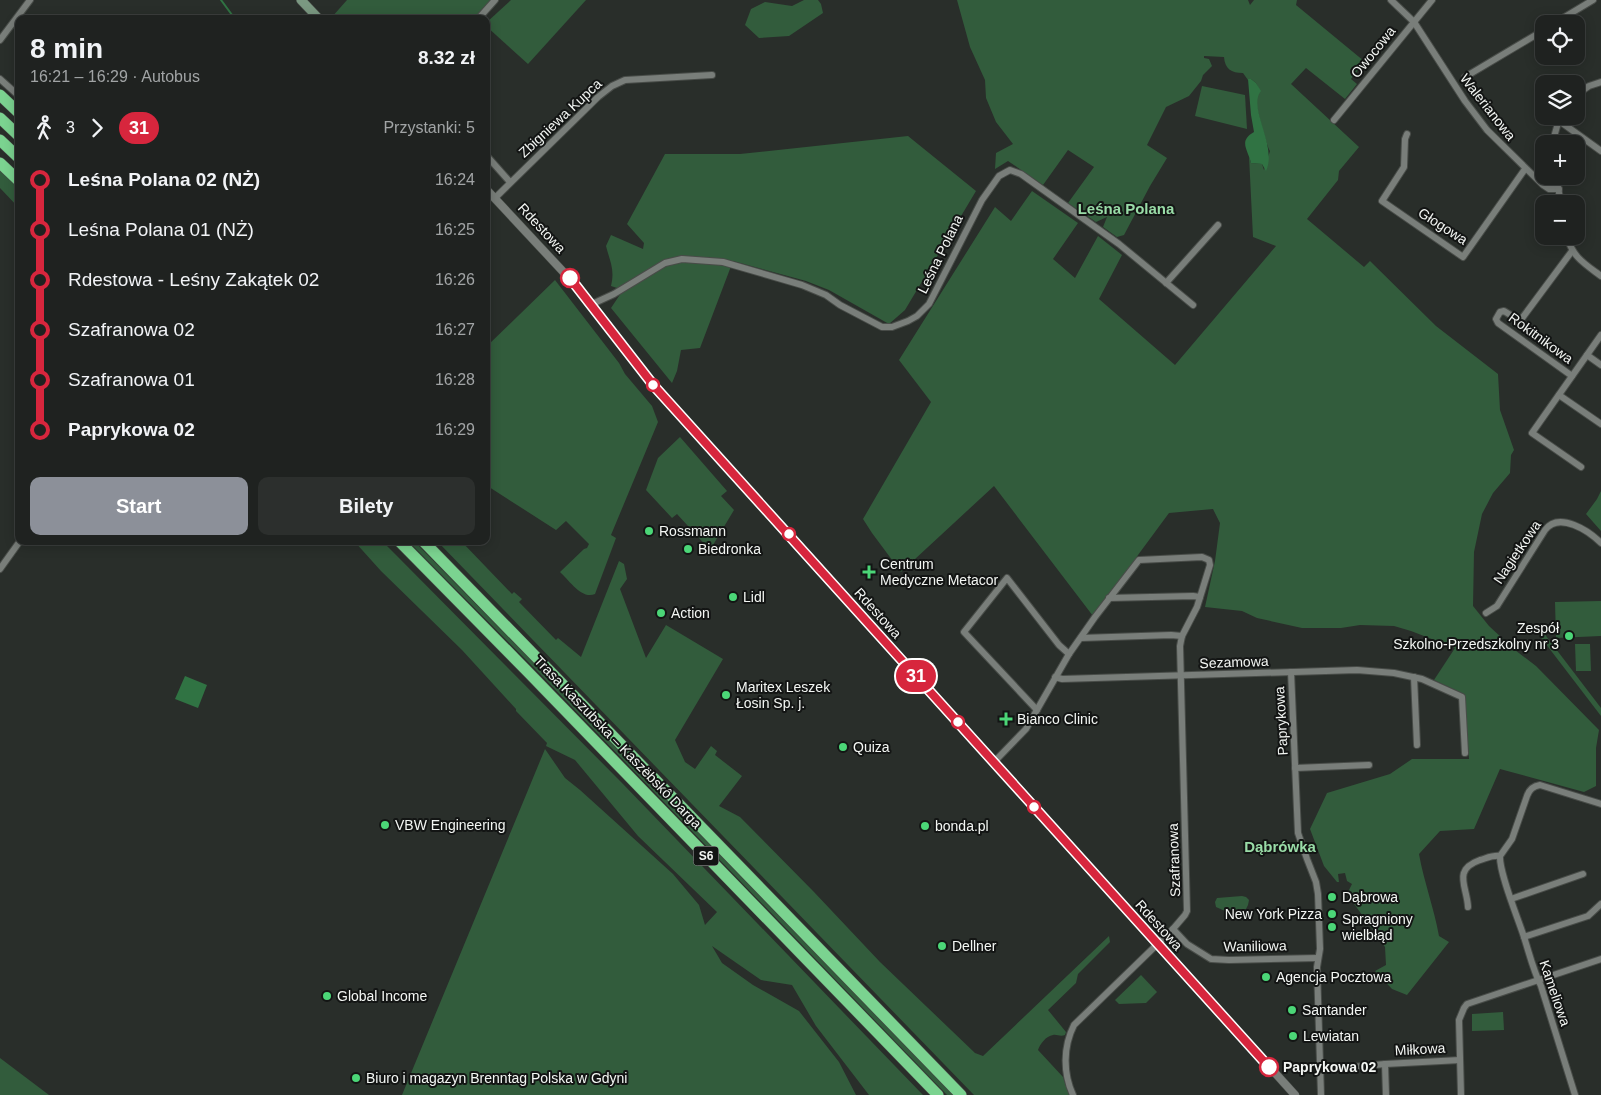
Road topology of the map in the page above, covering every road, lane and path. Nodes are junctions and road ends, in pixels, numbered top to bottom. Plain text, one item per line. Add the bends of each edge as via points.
1 (30, 0) edge
2 (301, 0) edge
3 (495, 0) edge
4 (1391, 0) edge
5 (1432, 0) edge
6 (1593, 0) edge
7 (19, 15) edge
8 (315, 15) edge
9 (482, 15) edge
10 (1569, 15) edge
11 (15, 20) edge
12 (1414, 22) junction
13 (1535, 35) edge
14 (0, 40) edge
15 (712, 74) dead end
16 (1465, 77) dead end
17 (0, 79) edge
18 (1601, 82) edge
19 (1585, 89) edge
20 (15, 92) edge
21 (0, 95) edge
22 (15, 108) edge
23 (0, 118) edge
24 (1334, 120) dead end
25 (1568, 125) edge
26 (15, 132) edge
27 (1407, 134) dead end
28 (0, 140) edge
29 (1601, 151) edge
30 (15, 154) edge
31 (490, 160) edge
32 (0, 163) edge
33 (1525, 169) junction
34 (15, 177) edge
35 (510, 182) junction
36 (1558, 185) edge
37 (1559, 189) junction
38 (490, 193) edge
39 (1560, 195) edge
40 (495, 198) junction
41 (1218, 225) dead end
42 (1570, 245) edge
43 (1572, 251) junction
44 (1601, 276) edge
45 (1166, 283) junction
46 (590, 305) junction
47 (1193, 305) dead end
48 (1601, 335) edge
49 (1587, 355) junction
50 (1601, 365) edge
51 (1572, 376) junction
52 (1559, 395) junction
53 (1601, 424) edge
54 (1581, 467) dead end
55 (1601, 543) edge
56 (17, 545) edge
57 (403, 545) edge
58 (426, 545) edge
59 (0, 569) edge
60 (1200, 597) junction
61 (1109, 598) junction
62 (1486, 613) dead end
63 (1182, 636) junction
64 (1081, 638) junction
65 (1069, 654) junction
66 (1291, 672) junction
67 (1180, 676) junction
68 (1055, 677) junction
69 (1414, 677) junction
70 (1036, 710) junction
71 (1417, 745) dead end
72 (1465, 753) dead end
73 (994, 762) junction
74 (1369, 765) dead end
75 (1295, 768) junction
76 (1600, 803) edge
77 (1501, 854) junction
78 (1584, 874) dead end
79 (1511, 899) junction
80 (1601, 904) edge
81 (1468, 907) dead end
82 (1173, 929) junction
83 (1524, 937) junction
84 (1157, 943) junction
85 (1318, 958) junction
86 (1601, 959) edge
87 (1538, 980) junction
88 (1460, 1060) junction
89 (1384, 1064) junction
90 (1321, 1070) junction
91 (938, 1095) edge
92 (961, 1095) edge
93 (1074, 1095) edge
94 (1294, 1095) edge
95 (1321, 1095) edge
96 (1386, 1095) edge
97 (1461, 1095) edge
98 (1575, 1095) edge

1 - 7 street
2 - 8 main road
3 - 9 street
4 - 12 street, Walerianowa
5 - 12 street, Owocowa
6 - 10 street
11 - 14 street
12 - 24 street, Owocowa
12 - 33 street, Walerianowa via 1475,115
13 - 16 street, Walerianowa
15 - 35 street, Zbigniewa Kupca via 634,79 612,86
17 - 20 street
18 - 19 street
21 - 22 highway
23 - 26 highway
25 - 29 street
27 - 33 street, Głogowa via 1404,167 1382,201 1463,257
28 - 30 highway
31 - 35 street
32 - 34 highway
33 - 37 street, Walerianowa via 1543,186
35 - 40 street, Zbigniewa Kupca
36 - 37 street
37 - 39 street
38 - 40 street, Rdestowa
40 - 46 street, Rdestowa
41 - 45 street
42 - 43 street
43 - 44 street
43 - 51 street, Rokitnikowa via 1520,321 1504,311 1496,319
45 - 46 street, Leśna Polana via 1119,244 1021,174 1010,170 999,176 982,200 929,304 917,316 900,325 875,324 802,285 723,262 682,259 665,263
45 - 47 street, Leśna Polana
46 - 73 street, Rdestowa via 654,386
48 - 49 street
49 - 50 street
49 - 51 street
51 - 52 street
52 - 53 street
52 - 54 street via 1532,433
55 - 62 street, Nagietkowa via 1582,529 1560,522 1551,524 1497,606
56 - 59 street
57 - 91 highway, Trasa Kaszubska – Kaszëbskô Darga / S6
58 - 92 highway, Trasa Kaszubska – Kaszëbskô Darga / S6
60 - 61 street
60 - 61 street, Szafranowa via 1210,565 1209,560 1202,557 1139,560
60 - 63 street, Szafranowa
61 - 64 street, Szafranowa
63 - 64 street
63 - 67 street, Szafranowa
64 - 65 street, Szafranowa
65 - 68 street, Szafranowa
65 - 70 street via 1007,578 964,632
66 - 67 street, Sezamowa
66 - 69 street, Sezamowa via 1358,670
66 - 75 street, Paprykowa
67 - 68 street, Sezamowa
67 - 82 street, Szafranowa via 1188,904 1185,916
68 - 70 street, Szafranowa
69 - 71 street
69 - 72 street, Sezamowa via 1462,697
70 - 73 street, Szafranowa via 1026,729
73 - 84 street, Rdestowa
74 - 75 street, Paprykowa
75 - 85 street, Paprykowa via 1299,836 1318,894
76 - 77 street via 1535,786 1526,796 1512,839
77 - 79 street, Kameliowa via 1501,866
77 - 81 street via 1468,866 1463,881
78 - 79 street
79 - 83 street, Kameliowa
80 - 83 street via 1588,916
82 - 84 street, Szafranowa
82 - 85 street, Waniliowa via 1187,944 1211,959
83 - 87 street, Kameliowa
84 - 93 street, Szafranowa via 1074,1025 1068,1041 1066,1067 1067,1080
84 - 94 street, Rdestowa
85 - 90 street, Paprykowa
86 - 87 street
87 - 88 street via 1467,1004 1459,1020
87 - 98 street, Kameliowa
88 - 89 street, Miłkowa
88 - 97 street
89 - 90 street, Miłkowa
89 - 96 street
90 - 95 street, Paprykowa

